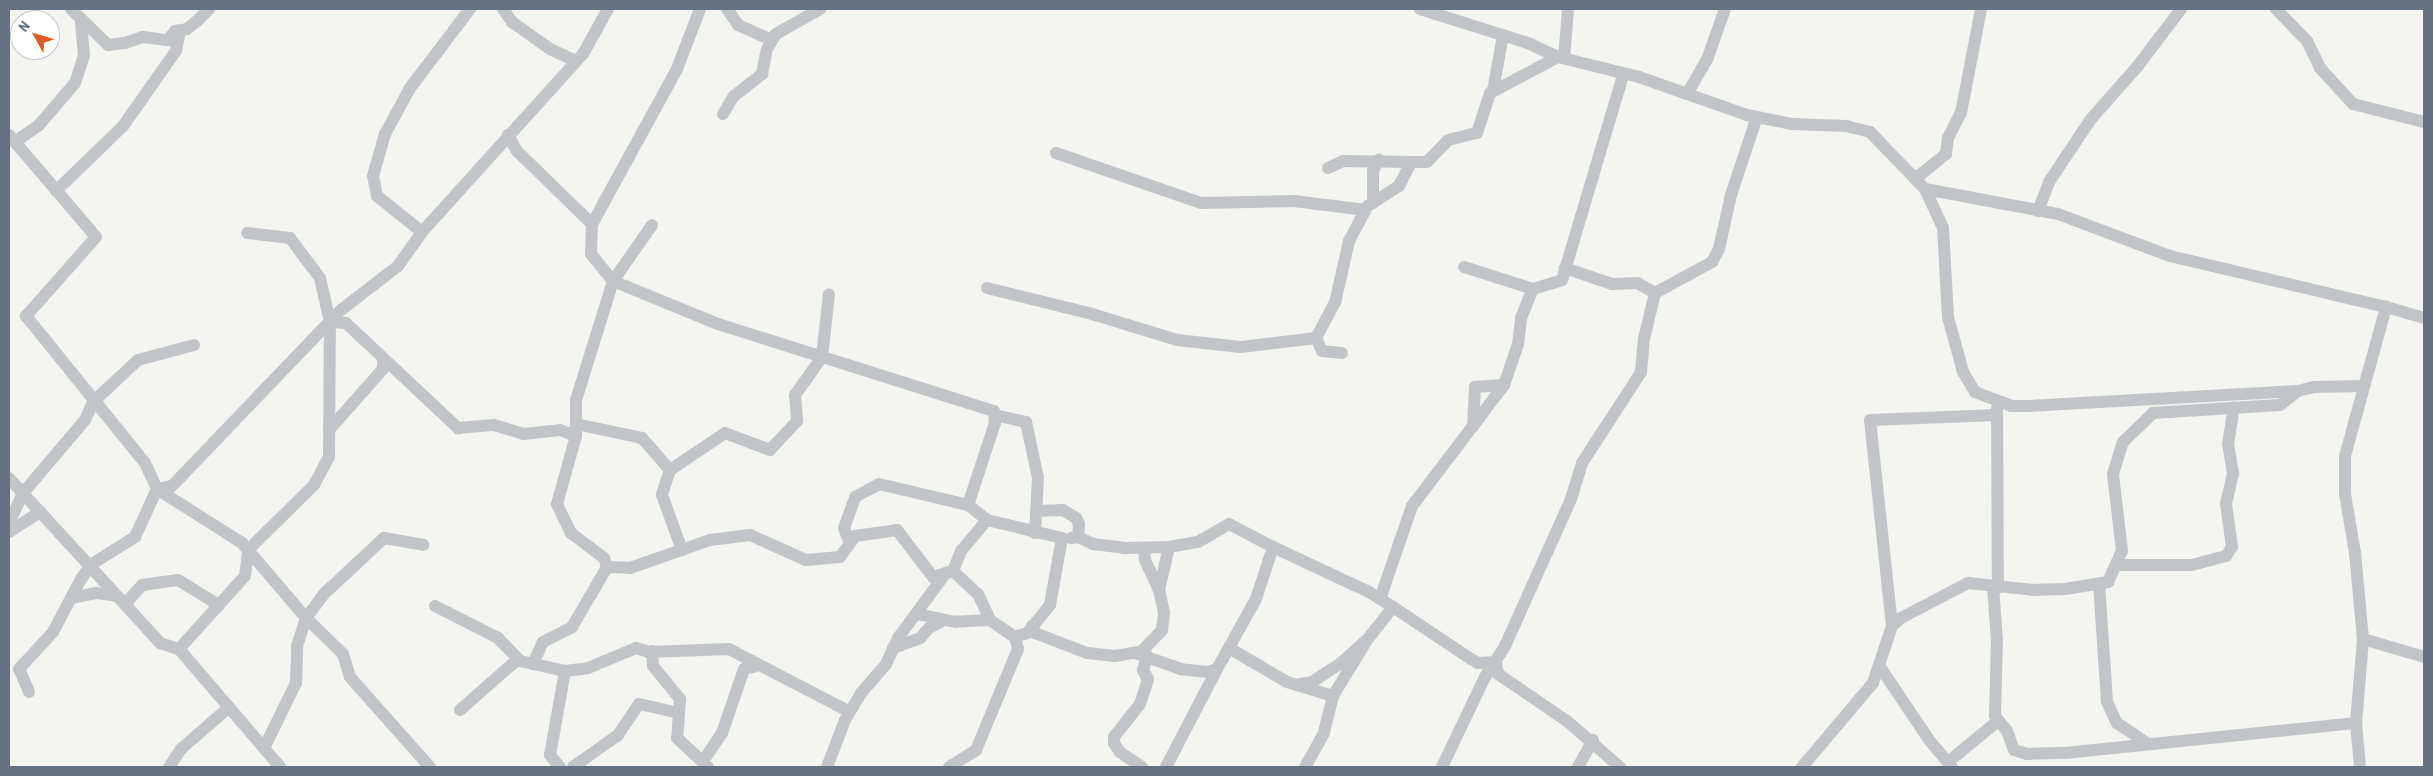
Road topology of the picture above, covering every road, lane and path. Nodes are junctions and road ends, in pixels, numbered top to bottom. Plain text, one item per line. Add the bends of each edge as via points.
1 (70, 9) edge
2 (209, 9) edge
3 (470, 9) edge
4 (503, 9) edge
5 (608, 9) edge
6 (700, 9) edge
7 (727, 9) edge
8 (820, 9) edge
9 (1421, 9) edge
10 (1568, 9) edge
11 (1725, 9) edge
12 (1981, 9) edge
13 (2181, 9) edge
14 (2276, 9) edge
15 (82, 21) junction
16 (180, 30) junction
17 (1503, 35) junction
18 (771, 40) junction
19 (1561, 57) junction
20 (576, 61) junction
21 (1623, 76) junction
22 (1493, 91) junction
23 (1687, 94) junction
24 (723, 114) dead end
25 (1757, 117) junction
26 (2424, 122) edge
27 (508, 135) junction
28 (12, 138) edge
29 (1056, 153) dead end
30 (1379, 159) junction
31 (1411, 162) junction
32 (1328, 168) dead end
33 (1915, 179) junction
34 (1925, 189) junction
35 (56, 192) junction
36 (1369, 206) junction
37 (2038, 210) junction
38 (592, 224) junction
39 (652, 225) dead end
40 (422, 232) junction
41 (247, 233) dead end
42 (1464, 267) dead end
43 (1565, 268) junction
44 (613, 281) junction
45 (987, 288) dead end
46 (1532, 289) junction
47 (1655, 293) junction
48 (829, 294) dead end
49 (2386, 307) junction
50 (2424, 318) edge
51 (330, 322) junction
52 (1316, 338) junction
53 (194, 345) dead end
54 (1342, 353) dead end
55 (822, 357) junction
56 (383, 360) junction
57 (1504, 385) junction
58 (2363, 386) junction
59 (2298, 391) junction
60 (93, 402) junction
61 (1997, 402) junction
62 (2234, 407) junction
63 (1997, 415) junction
64 (995, 416) junction
65 (1473, 426) junction
66 (329, 430) junction
67 (576, 430) junction
68 (670, 470) junction
69 (9, 478) edge
70 (157, 489) junction
71 (23, 493) junction
72 (968, 505) junction
73 (1036, 511) junction
74 (40, 512) junction
75 (987, 520) junction
76 (9, 523) edge
77 (9, 532) edge
78 (1035, 533) junction
79 (1078, 537) junction
80 (1062, 538) junction
81 (850, 543) junction
82 (423, 545) dead end
83 (1169, 547) junction
84 (1273, 547) junction
85 (1144, 548) junction
86 (248, 550) junction
87 (682, 550) junction
88 (2116, 565) junction
89 (90, 567) junction
90 (607, 567) junction
91 (950, 572) junction
92 (2100, 584) junction
93 (1995, 588) junction
94 (1159, 590) junction
95 (71, 598) junction
96 (1380, 599) junction
97 (121, 600) junction
98 (219, 605) junction
99 (435, 606) dead end
100 (1392, 607) junction
101 (917, 614) junction
102 (306, 618) junction
103 (944, 620) junction
104 (990, 620) junction
105 (1032, 626) junction
106 (1892, 626) junction
107 (1015, 638) junction
108 (2363, 639) junction
109 (1367, 640) junction
110 (893, 648) junction
111 (1229, 648) junction
112 (179, 649) junction
113 (652, 651) junction
114 (1141, 655) junction
115 (2424, 657) edge
116 (518, 659) junction
117 (1496, 662) junction
118 (532, 664) junction
119 (756, 666) junction
120 (1880, 667) junction
121 (1217, 669) junction
122 (565, 671) junction
123 (1298, 684) junction
124 (29, 692) dead end
125 (1333, 696) junction
126 (227, 708) junction
127 (460, 710) dead end
128 (850, 712) junction
129 (679, 713) junction
130 (1998, 721) junction
131 (2356, 723) junction
132 (1593, 740) junction
133 (2147, 743) junction
134 (265, 746) junction
135 (706, 764) edge
136 (1950, 765) edge
137 (169, 767) edge
138 (280, 767) edge
139 (430, 767) edge
140 (560, 767) edge
141 (573, 767) edge
142 (827, 767) edge
143 (949, 767) edge
144 (1142, 767) edge
145 (1166, 767) edge
146 (1305, 767) edge
147 (1442, 767) edge
148 (1578, 767) edge
149 (1620, 767) edge
150 (1802, 767) edge
151 (2360, 767) edge

1 - 15 street
2 - 16 street via 197,21
3 - 40 street via 410,88 385,134 373,176 377,196
4 - 20 street via 512,22
5 - 20 street
6 - 38 street via 677,69
7 - 18 street via 738,24
8 - 18 street
9 - 17 street
10 - 19 street
11 - 23 street via 1707,60
12 - 33 street via 1961,113 1948,138 1946,154
13 - 37 street via 2137,68 2091,119 2049,182
14 - 26 street via 2307,41 2320,68 2353,104
15 - 16 street via 108,45 142,37 168,40
15 - 28 street via 84,56 75,83 39,125
16 - 35 street via 176,51 123,126
17 - 19 street
17 - 22 street
18 - 24 street via 762,74 734,96
19 - 21 street via 1610,69
19 - 22 street
20 - 27 street
21 - 23 street
21 - 43 street
22 - 31 street via 1478,133 1448,140 1427,162
23 - 25 street
25 - 33 street via 1870,132
25 - 47 street via 1719,249 1712,262
27 - 38 street via 517,151
27 - 40 street
28 - 35 street
29 - 36 street via 1201,203 1294,201
30 - 31 street
30 - 32 street via 1343,160
30 - 36 street via 1373,170
31 - 36 street via 1399,186
33 - 34 street
34 - 37 street
34 - 61 street via 1943,228 1948,317 1962,372 1975,392
35 - 60 street via 96,237 26,316
36 - 52 street via 1349,241 1335,303
37 - 49 street via 2058,214 2170,256
38 - 44 street via 592,254
39 - 44 street
40 - 51 street via 398,266
41 - 51 street via 290,238 320,278
42 - 46 street
43 - 46 street via 1562,280
43 - 47 street via 1612,284 1638,284
44 - 55 street via 718,324
44 - 67 street via 576,400
45 - 52 street via 1092,314 1177,340 1241,347
46 - 57 street
47 - 117 street via 1644,339 1641,372 1582,463 1571,499
48 - 55 street
49 - 50 street
49 - 58 street
51 - 56 street via 346,323
51 - 66 street
51 - 70 street via 172,486
52 - 54 street via 1322,351
53 - 60 street via 138,360
55 - 64 street via 994,411
55 - 68 street via 795,395 797,420 770,450 725,433
56 - 66 street via 383,369
56 - 67 street via 458,428 494,425 523,434
57 - 65 street
57 - 65 street via 1475,387
58 - 59 street via 2314,387
58 - 108 street via 2345,456 2346,494
59 - 61 street via 2028,406
59 - 62 street via 2280,405
60 - 70 street via 145,463
60 - 71 street via 85,420
61 - 63 street
62 - 88 street via 2153,413 2123,442 2114,474 2122,551
62 - 88 street via 2228,444 2233,474 2226,504 2232,547 2226,556 2192,565
63 - 93 street
63 - 106 street via 1870,420
64 - 72 street via 996,423
64 - 73 street via 1026,422 1038,478
65 - 96 street via 1412,506
66 - 86 street via 328,457 314,485
67 - 68 street via 642,438
67 - 90 street via 557,504 571,533 604,558
68 - 87 street via 662,495
69 - 71 street
70 - 86 street
70 - 89 street via 135,537
71 - 74 street
71 - 76 street
72 - 75 street
72 - 81 street via 879,484 855,497 844,528
73 - 78 street
73 - 79 street via 1063,510 1076,518
74 - 77 street
74 - 89 street
75 - 78 street
75 - 91 street via 961,551
78 - 80 street
79 - 80 street
79 - 85 street via 1093,544
80 - 105 street via 1050,605
81 - 87 street via 840,557 806,560 750,535 710,540
81 - 91 street via 855,536 897,530 933,577
82 - 102 street via 384,538 325,593
83 - 84 street via 1198,542 1229,524
83 - 85 street
83 - 94 street
84 - 96 street
84 - 111 street via 1256,599
85 - 94 street via 1144,560
86 - 98 street via 245,576
86 - 102 street
87 - 90 street via 630,568
88 - 92 street via 2108,582
89 - 95 street
89 - 97 street
90 - 118 street via 572,627 543,642
91 - 101 street
91 - 104 street via 978,594
92 - 93 street via 2065,589
92 - 133 street via 2107,702 2117,723
93 - 106 street via 1968,583 1901,618
93 - 130 street via 1995,716
94 - 114 street via 1164,613 1162,630
95 - 97 street via 96,593
95 - 124 street via 53,632 19,669
96 - 100 street
97 - 98 street via 142,585 178,580
97 - 112 street via 160,643
98 - 112 street
99 - 116 street via 498,638
100 - 109 street
100 - 117 street via 1478,663
101 - 103 street
101 - 110 street
102 - 134 street via 297,646 296,683
102 - 139 street via 343,654 350,677
103 - 104 street
103 - 110 street via 929,628 920,638
104 - 107 street
105 - 107 street via 1027,633
105 - 114 street via 1035,634 1087,654
106 - 120 street
107 - 143 street via 1018,649 976,750
108 - 115 street
108 - 131 street
109 - 123 street via 1333,669 1312,682
109 - 125 street
110 - 128 street via 886,664 861,693
111 - 121 street
111 - 123 street via 1287,682
112 - 126 street
113 - 119 street via 729,649
113 - 122 street via 636,648 588,668
113 - 129 street via 653,666 680,699
114 - 121 street via 1182,669
114 - 144 street via 1142,670 1148,679 1140,704 1114,737 1114,743 1120,752
116 - 118 street
116 - 127 street
117 - 132 street via 1498,674
117 - 147 street via 1485,677
118 - 122 street
119 - 128 street
119 - 135 street via 744,669 722,733
120 - 136 street
120 - 150 street via 1860,702
121 - 145 street
122 - 140 street via 550,755
123 - 125 street
125 - 146 street via 1324,733
126 - 134 street
126 - 137 street via 182,749
128 - 142 street
129 - 135 street via 677,738
129 - 141 street via 639,704 618,735
130 - 133 street via 2014,750 2027,754
130 - 136 street
131 - 133 street
131 - 151 street
132 - 148 street
132 - 149 street
134 - 138 street

